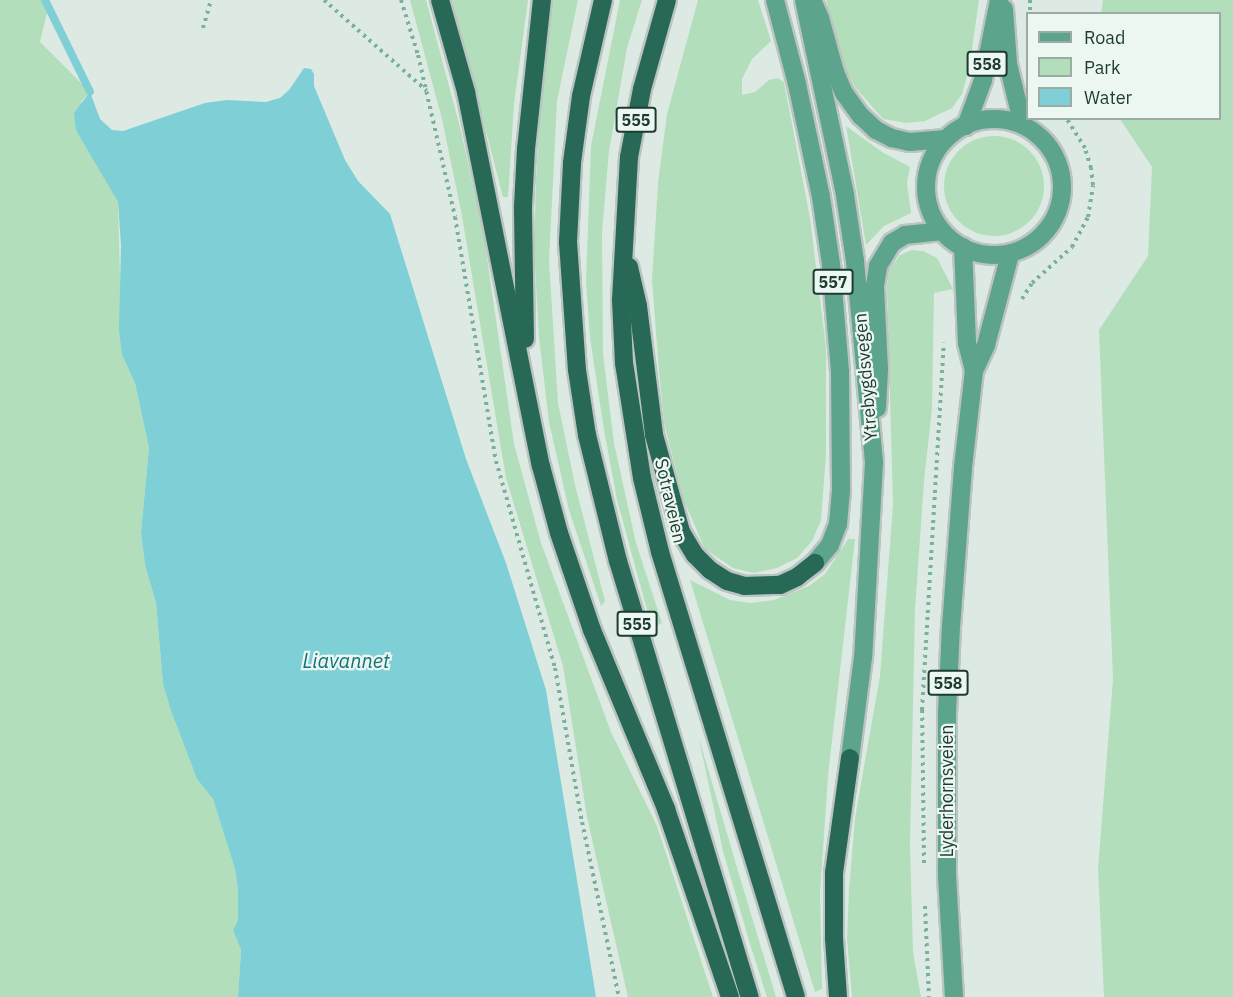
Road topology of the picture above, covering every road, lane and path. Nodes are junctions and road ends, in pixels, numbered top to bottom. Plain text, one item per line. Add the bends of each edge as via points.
1 (211, 0) edge
2 (324, 0) edge
3 (401, 0) edge
4 (440, 0) edge
5 (542, 0) edge
6 (603, 0) edge
7 (667, 0) edge
8 (775, 0) edge
9 (804, 0) edge
10 (812, 0) edge
11 (999, 0) edge
12 (1004, 0) edge
13 (203, 28) dead end
14 (427, 91) junction
15 (1067, 120) edge
16 (1023, 125) junction
17 (966, 126) junction
18 (946, 139) junction
19 (942, 231) junction
20 (623, 242) junction
21 (963, 247) junction
22 (1010, 254) junction
23 (1018, 308) dead end
24 (974, 371) junction
25 (528, 395) junction
26 (874, 463) junction
27 (814, 563) joint
28 (850, 758) joint
29 (619, 997) edge
30 (730, 997) edge
31 (750, 997) edge
32 (796, 997) edge
33 (838, 997) edge
34 (954, 997) edge

1 - 13 path
2 - 14 path
3 - 14 path
4 - 25 highway, 555 via 483,167
5 - 25 highway, 555 via 526,139 523,206
6 - 31 highway, 555 via 581,96 573,163 568,242 577,370 587,435 618,561
7 - 20 highway, Sotraveien / 555 via 642,88 629,158
8 - 27 main road, 557 via 821,197 839,360 838,524 830,545
9 - 26 main road, Ytrebygdsvegen / 557 via 847,206
10 - 18 main road via 835,72 861,116 892,138 910,142
11 - 17 main road, 558 via 983,80
12 - 16 main road, 558 via 1008,64
14 - 29 path via 455,217 496,461 555,668
15 - 23 path via 1085,148 1091,168 1093,185 1088,217 1072,247 1032,283
16 - 17 main road via 994,119
16 - 22 main road via 1049,146 1062,177 1062,194 1058,210 1040,238
17 - 18 main road
18 - 19 main road via 936,153 926,184 928,201
19 - 21 main road
19 - 26 main road, 557 via 905,235 892,243 878,266 875,286 879,369
20 - 27 highway, 555 via 638,306 654,435 681,532 710,570 744,586 780,585
20 - 32 highway, Sotraveien / 555 via 624,363 642,478 676,609
21 - 22 main road via 978,253
21 - 24 main road, Lyderhornsveien / 558 via 968,343
22 - 24 main road, Lyderhornsveien / 558 via 986,345
24 - 34 main road, Lyderhornsveien / 558 via 962,478 947,714 947,875
25 - 30 highway, 555 via 541,466 581,598 666,809
26 - 28 main road, Ytrebygdsvegen / 557 via 865,636
28 - 33 highway via 834,873

